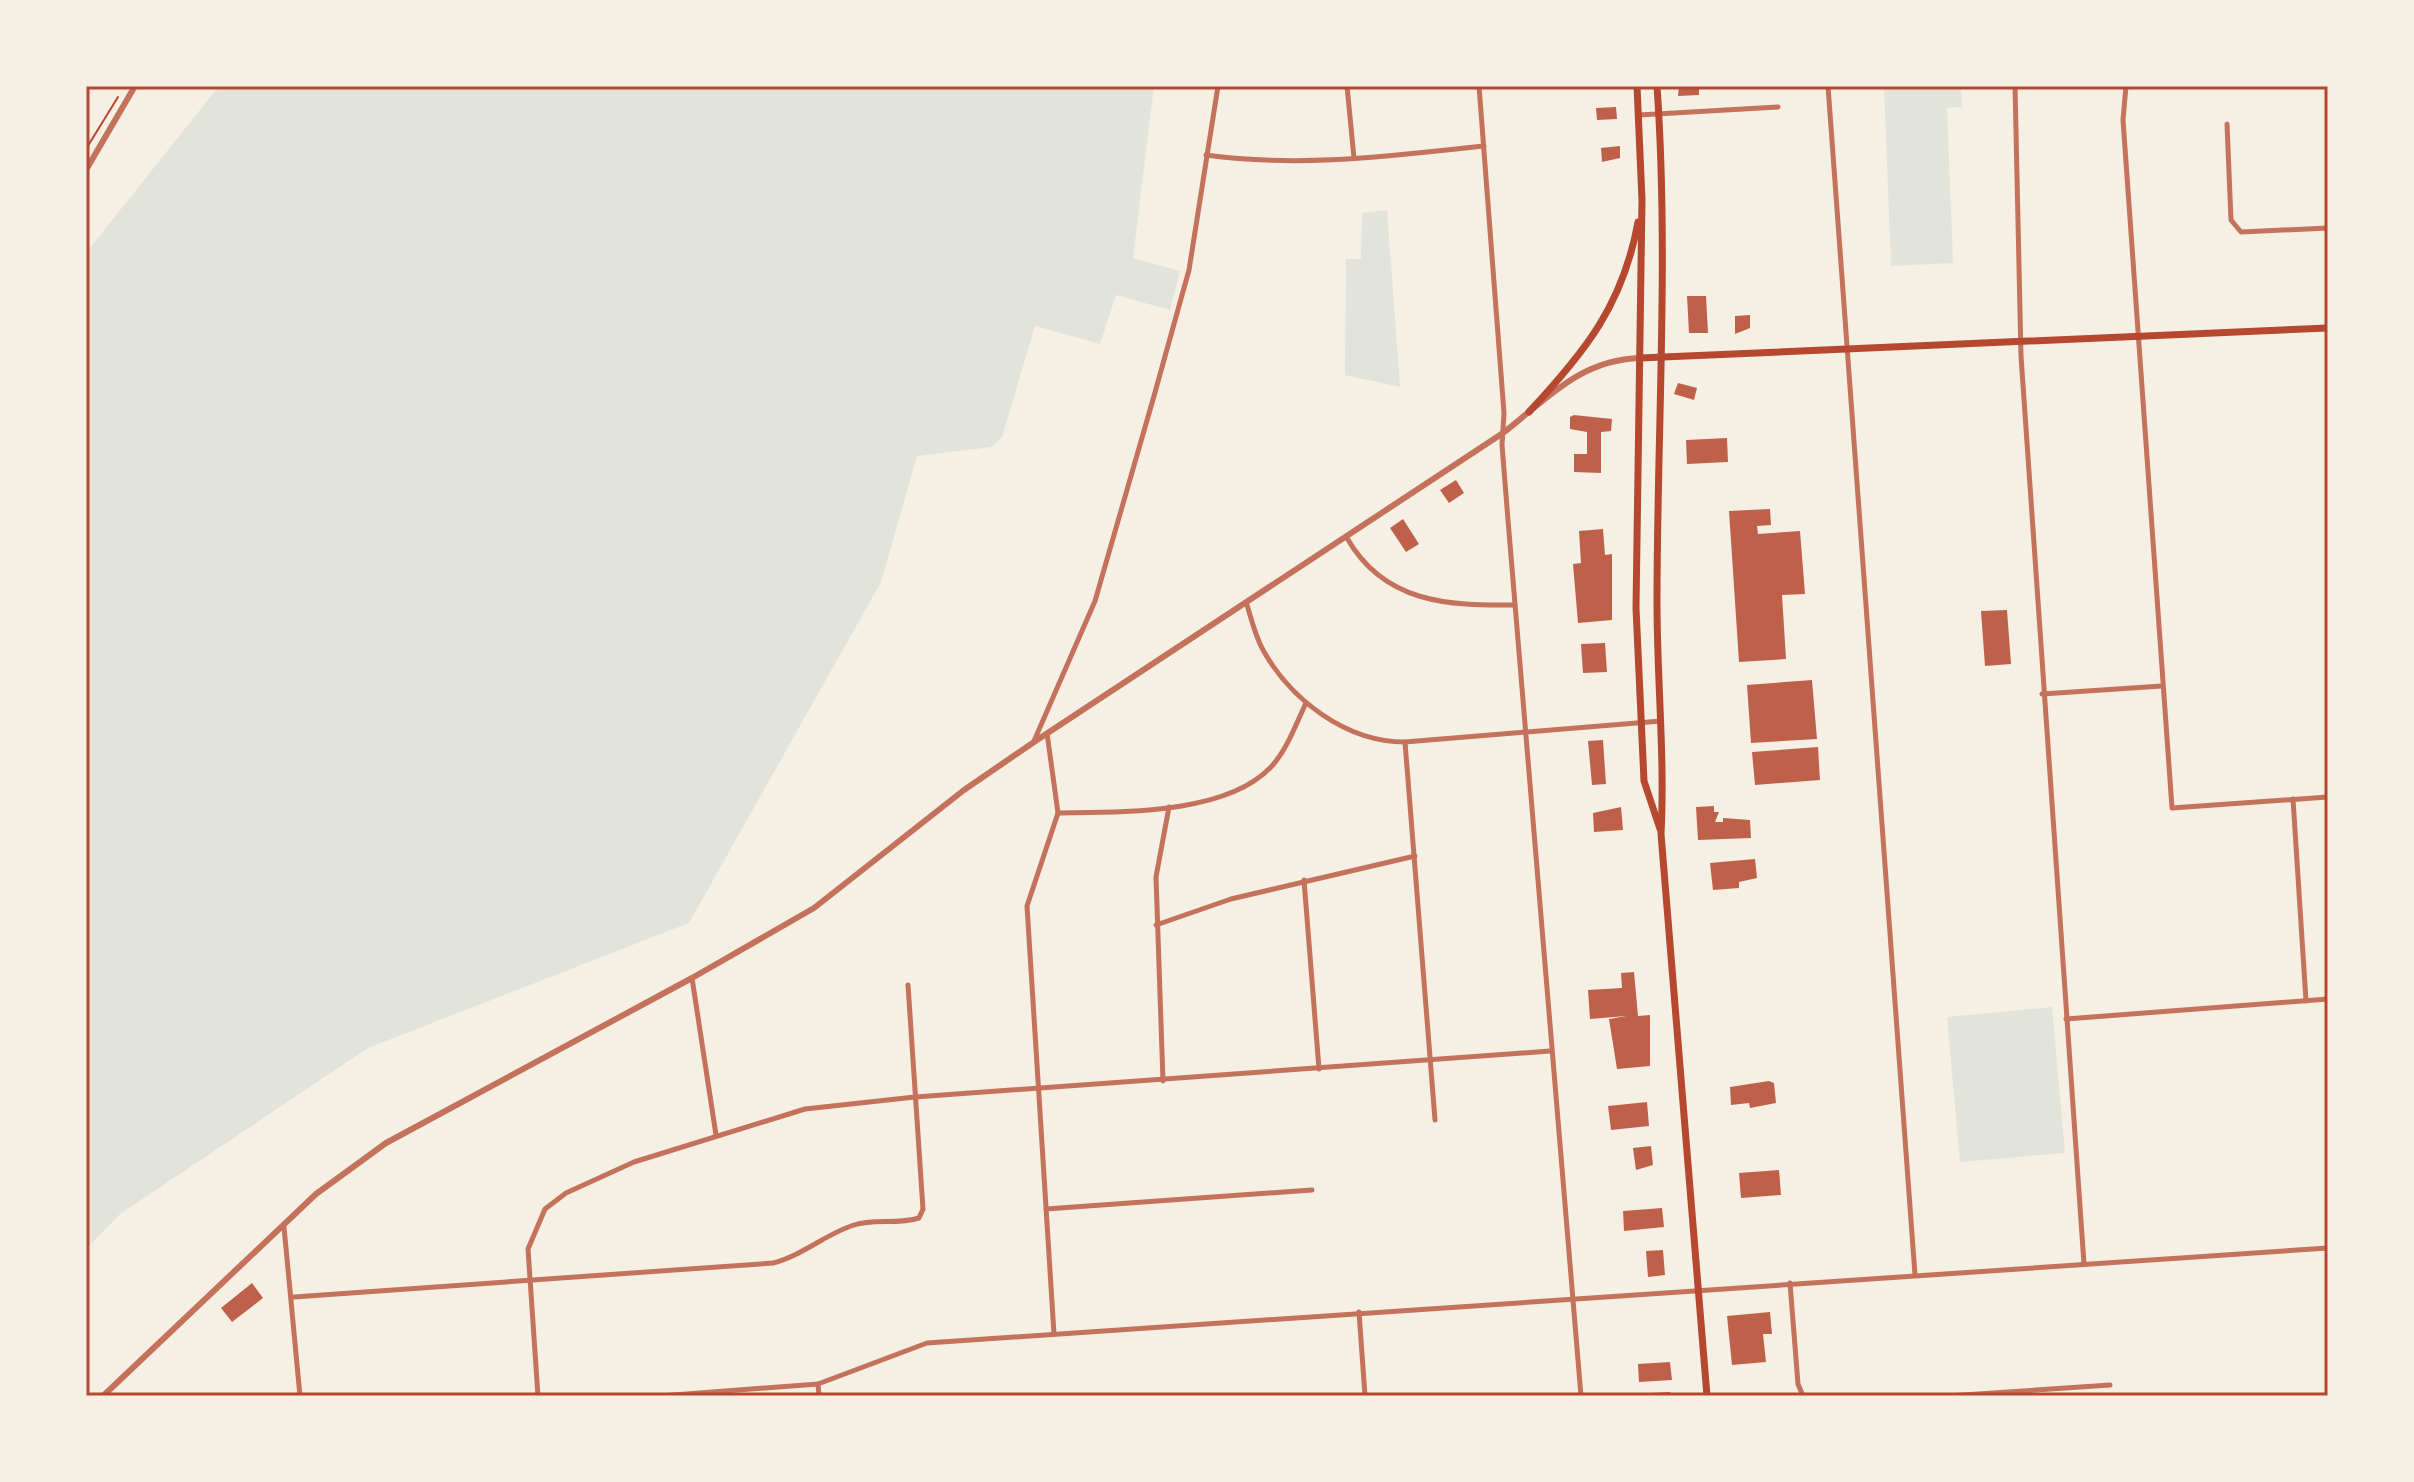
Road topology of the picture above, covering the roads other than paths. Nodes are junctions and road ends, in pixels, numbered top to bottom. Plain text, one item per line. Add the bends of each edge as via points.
1 (135, 86) edge
2 (1218, 86) edge
3 (1347, 86) edge
4 (1479, 86) edge
5 (1637, 86) edge
6 (1657, 86) edge
7 (1828, 86) edge
8 (2015, 86) edge
9 (2126, 86) edge
10 (1778, 107) dead end
11 (1639, 115) junction
12 (1659, 115) junction
13 (2227, 124) dead end
14 (1484, 146) junction
15 (1206, 155) junction
16 (1354, 158) junction
17 (86, 170) edge
18 (1642, 200) junction
19 (2328, 228) edge
20 (2328, 328) edge
21 (2139, 336) junction
22 (2021, 343) junction
23 (1849, 348) junction
24 (1661, 357) junction
25 (1640, 358) junction
26 (1529, 412) junction
27 (1503, 433) junction
28 (1347, 538) junction
29 (1246, 601) junction
30 (1515, 605) junction
31 (2162, 686) junction
32 (2042, 694) junction
33 (1306, 703) junction
34 (1661, 721) junction
35 (1641, 722) junction
36 (1524, 732) junction
37 (1047, 733) junction
38 (1034, 742) junction
39 (1405, 742) junction
40 (2328, 797) edge
41 (2293, 799) junction
42 (1169, 807) junction
43 (1058, 813) junction
44 (1661, 834) junction
45 (1415, 856) junction
46 (1304, 880) junction
47 (1156, 925) junction
48 (692, 978) junction
49 (908, 985) dead end
50 (2328, 999) edge
51 (2306, 1001) junction
52 (2066, 1019) junction
53 (1550, 1051) junction
54 (1431, 1062) junction
55 (1319, 1069) junction
56 (1163, 1081) junction
57 (1038, 1089) junction
58 (915, 1097) junction
59 (1435, 1120) dead end
60 (716, 1135) junction
61 (1312, 1190) dead end
62 (1046, 1209) junction
63 (284, 1227) junction
64 (2328, 1248) edge
65 (2084, 1264) junction
66 (1915, 1275) junction
67 (530, 1279) junction
68 (1790, 1283) junction
69 (1698, 1290) junction
70 (294, 1297) junction
71 (1572, 1299) junction
72 (1359, 1312) junction
73 (1054, 1334) junction
74 (818, 1384) junction
75 (2110, 1385) dead end
76 (2046, 1393) edge
77 (697, 1395) edge
78 (103, 1396) edge
79 (300, 1396) edge
80 (538, 1396) edge
81 (660, 1396) edge
82 (819, 1396) edge
83 (1365, 1396) edge
84 (1581, 1396) edge
85 (1707, 1396) edge
86 (1803, 1396) edge
87 (1948, 1396) edge

1 - 17 street
2 - 15 street
3 - 16 street
4 - 14 street
5 - 11 main road
6 - 12 main road
7 - 23 street
8 - 22 street
9 - 21 street via 2123,120
10 - 12 street
11 - 12 street
11 - 18 main road
12 - 24 main road
13 - 19 street via 2234,227 2241,232
14 - 16 street
14 - 27 street
15 - 16 street via 1311,163
15 - 38 street via 1189,270 1114,537 1095,601
18 - 25 main road
18 - 26 main road via 1623,280 1603,323
20 - 21 main road
21 - 22 main road
21 - 31 street
22 - 23 main road
22 - 32 street
23 - 24 main road
23 - 66 street
24 - 25 main road
24 - 34 main road
25 - 26 street via 1596,364
25 - 35 main road via 1636,608
26 - 27 street
27 - 28 street
27 - 30 street
28 - 29 street
28 - 30 street via 1380,577 1409,593 1452,606
29 - 33 street via 1261,648
29 - 37 street
30 - 36 street
31 - 32 street
31 - 41 street via 2172,808
32 - 52 street
33 - 39 street via 1341,726
33 - 42 street via 1273,765 1258,779 1218,796
34 - 35 street
34 - 44 main road
35 - 36 street
35 - 44 main road via 1644,781
36 - 39 street
36 - 53 street
37 - 38 street
37 - 43 street
38 - 48 street via 814,908
39 - 45 street
40 - 41 street
41 - 51 street
42 - 43 street
42 - 47 street via 1156,877
43 - 57 street via 1027,906
44 - 69 main road
45 - 46 street
45 - 54 street
46 - 47 street
46 - 55 street
47 - 56 street
48 - 60 street
48 - 63 street via 386,1143 316,1194
49 - 58 street
50 - 51 street
51 - 52 street
52 - 65 street
53 - 54 street
53 - 71 street
54 - 55 street
54 - 59 street
55 - 56 street
56 - 57 street
57 - 58 street
57 - 62 street
58 - 60 street via 805,1109
58 - 67 street via 923,1209 919,1218 855,1224 773,1263
60 - 67 street via 634,1162 566,1193 545,1209 528,1249
61 - 62 street
62 - 73 street
63 - 70 street
63 - 78 street
64 - 65 street
65 - 66 street
66 - 68 street
67 - 70 street
67 - 80 street
68 - 69 street
68 - 86 street
69 - 71 street
69 - 85 main road
70 - 79 street
71 - 72 street
71 - 84 street
72 - 73 street
72 - 83 street
73 - 74 street via 927,1343
74 - 77 street
74 - 82 street
75 - 76 street
76 - 87 street
77 - 81 street

